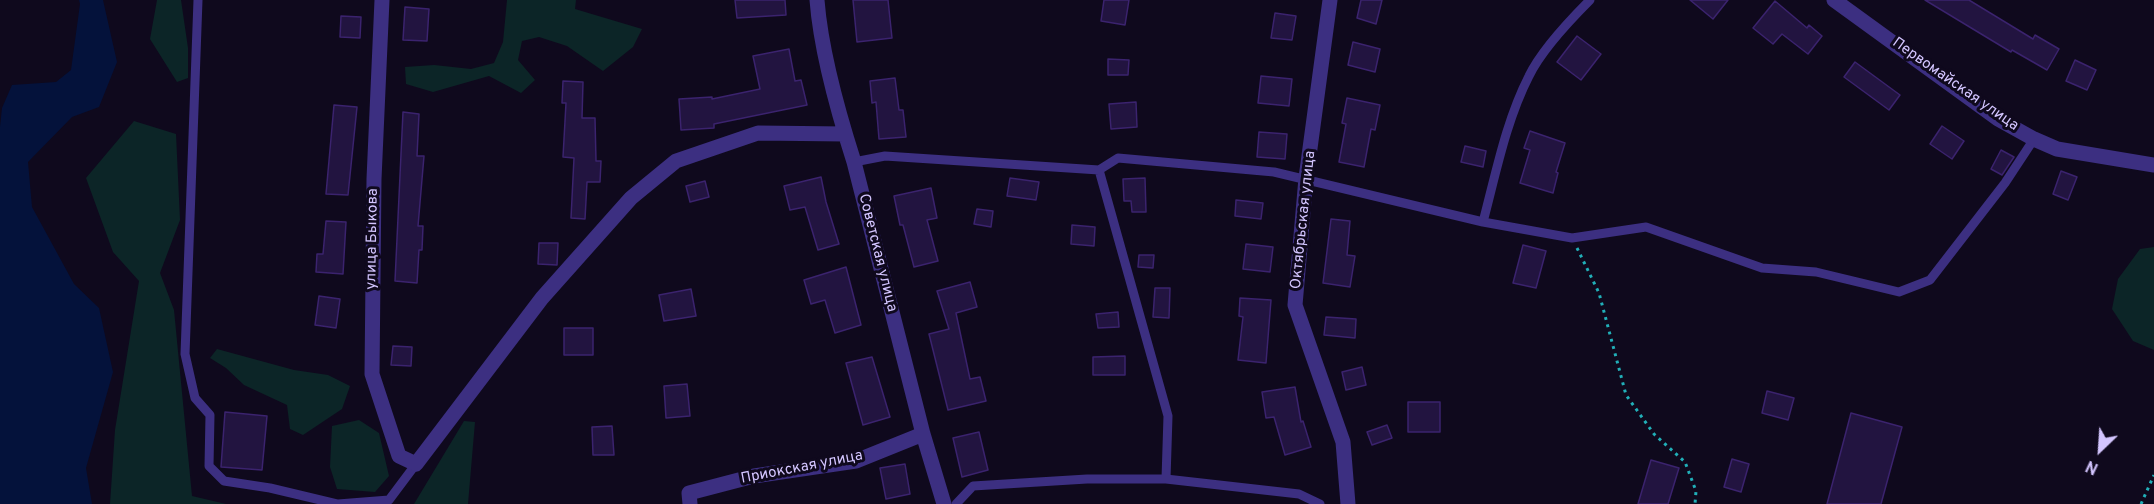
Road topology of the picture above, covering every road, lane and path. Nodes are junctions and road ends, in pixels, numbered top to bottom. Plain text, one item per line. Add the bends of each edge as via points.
1 (198, 0) edge
2 (382, 0) edge
3 (817, 0) edge
4 (1330, 0) edge
5 (1590, 0) edge
6 (1834, 0) edge
7 (845, 134) junction
8 (2034, 139) junction
9 (854, 162) junction
10 (2154, 165) edge
11 (1099, 170) junction
12 (1306, 178) junction
13 (1483, 222) junction
14 (1572, 238) junction
15 (923, 434) junction
16 (416, 464) junction
17 (2154, 475) edge
18 (1166, 479) junction
19 (338, 504) edge
20 (690, 504) edge
21 (944, 504) edge
22 (956, 504) edge
23 (1320, 504) edge
24 (1348, 504) edge
25 (1695, 504) edge
26 (2141, 504) edge

1 - 19 lane via 185,354 195,398 210,415 209,466 224,480
2 - 16 street, улица Быкова via 374,179 372,374 399,456
3 - 7 street, Советская улица
4 - 12 street, Октябрьская улица
5 - 13 lane via 1530,74 1512,115
6 - 8 street, Первомайская улица via 1998,119
7 - 9 street, Советская улица
7 - 16 street via 758,133 676,161 632,198 542,298
8 - 10 street, Первомайская улица via 2057,149
8 - 14 lane via 1930,280 1899,292 1816,272 1762,268 1646,227
9 - 11 lane via 885,156
9 - 15 street, Советская улица
11 - 12 lane via 1118,158
11 - 18 lane via 1168,416
12 - 13 lane
12 - 24 street, Октябрьская улица via 1295,305 1343,442
13 - 14 lane
14 - 25 path via 1599,293 1626,395 1654,434 1685,462 1696,491
15 - 20 street, Приокская улица via 856,461 754,476 689,493
15 - 21 street, Советская улица
16 - 19 lane via 389,500
17 - 26 path
18 - 22 lane via 973,486
18 - 23 lane via 1299,494

